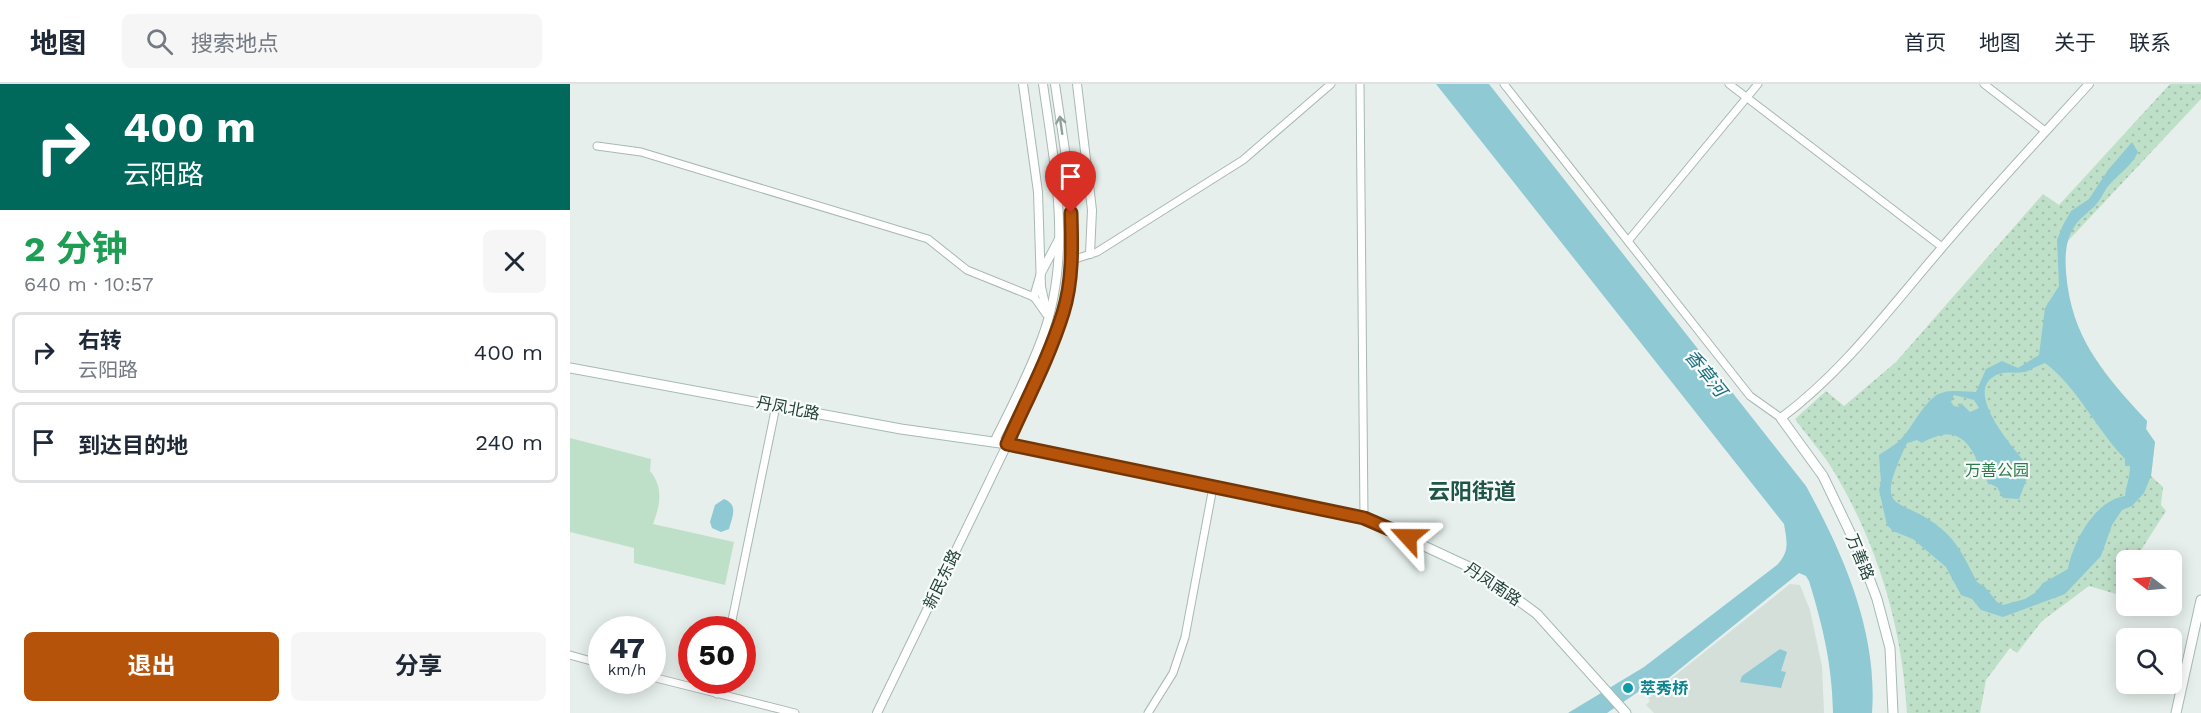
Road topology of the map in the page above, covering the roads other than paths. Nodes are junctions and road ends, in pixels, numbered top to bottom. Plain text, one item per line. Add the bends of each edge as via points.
1 (1023, 84) edge
2 (1043, 84) edge
3 (1055, 84) edge
4 (1077, 84) edge
5 (1331, 84) edge
6 (1360, 84) edge
7 (1504, 84) edge
8 (1729, 84) edge
9 (1758, 84) edge
10 (1984, 84) edge
11 (2089, 84) edge
12 (1746, 97) junction
13 (2045, 131) junction
14 (597, 146) dead end
15 (1060, 237) junction
16 (1628, 241) junction
17 (1942, 247) junction
18 (1090, 254) junction
19 (1072, 260) junction
20 (1041, 273) junction
21 (1034, 297) junction
22 (1048, 316) junction
23 (570, 368) edge
24 (776, 406) junction
25 (1781, 418) junction
26 (994, 442) junction
27 (1007, 444) junction
28 (1213, 487) junction
29 (1364, 518) junction
30 (2201, 600) edge
31 (733, 616) edge
32 (570, 655) edge
33 (588, 660) edge
34 (717, 694) edge
35 (1623, 710) edge
36 (795, 713) edge
37 (877, 713) edge
38 (1148, 713) edge
39 (1893, 713) edge
40 (2176, 713) edge

1 - 20 street via 1038,192
2 - 15 street via 1060,208
19 -> 3 street, 新民东路 via 1070,192
4 - 18 street via 1092,210
5 - 18 street via 1243,160
6 - 29 street
7 - 16 street
8 - 12 street
9 - 12 street
10 - 13 street
11 - 13 street
12 - 16 street
12 - 17 street
13 - 17 street
14 - 21 street via 640,152 928,239 967,270
15 - 20 street
15 - 22 street
16 - 25 street via 1750,396
17 - 25 street via 1838,369 1808,399
18 - 19 street
19 - 27 street, 新民东路 via 1063,312
20 - 21 street
20 - 22 street
21 - 22 street
22 - 26 street via 1043,337
23 - 24 main road, 丹凤北路
24 - 26 main road, 丹凤北路
24 - 31 street
25 - 39 main road, 万善路 via 1823,476 1866,570 1890,648
26 - 27 main road, 丹凤北路
27 - 28 main road, 丹凤南路
27 - 37 street, 新民东路
28 - 29 main road, 丹凤南路
28 - 38 street via 1185,636 1173,673
29 - 35 main road, 丹凤南路 via 1480,572 1536,614
30 - 40 main road
32 - 33 street
34 - 36 street

